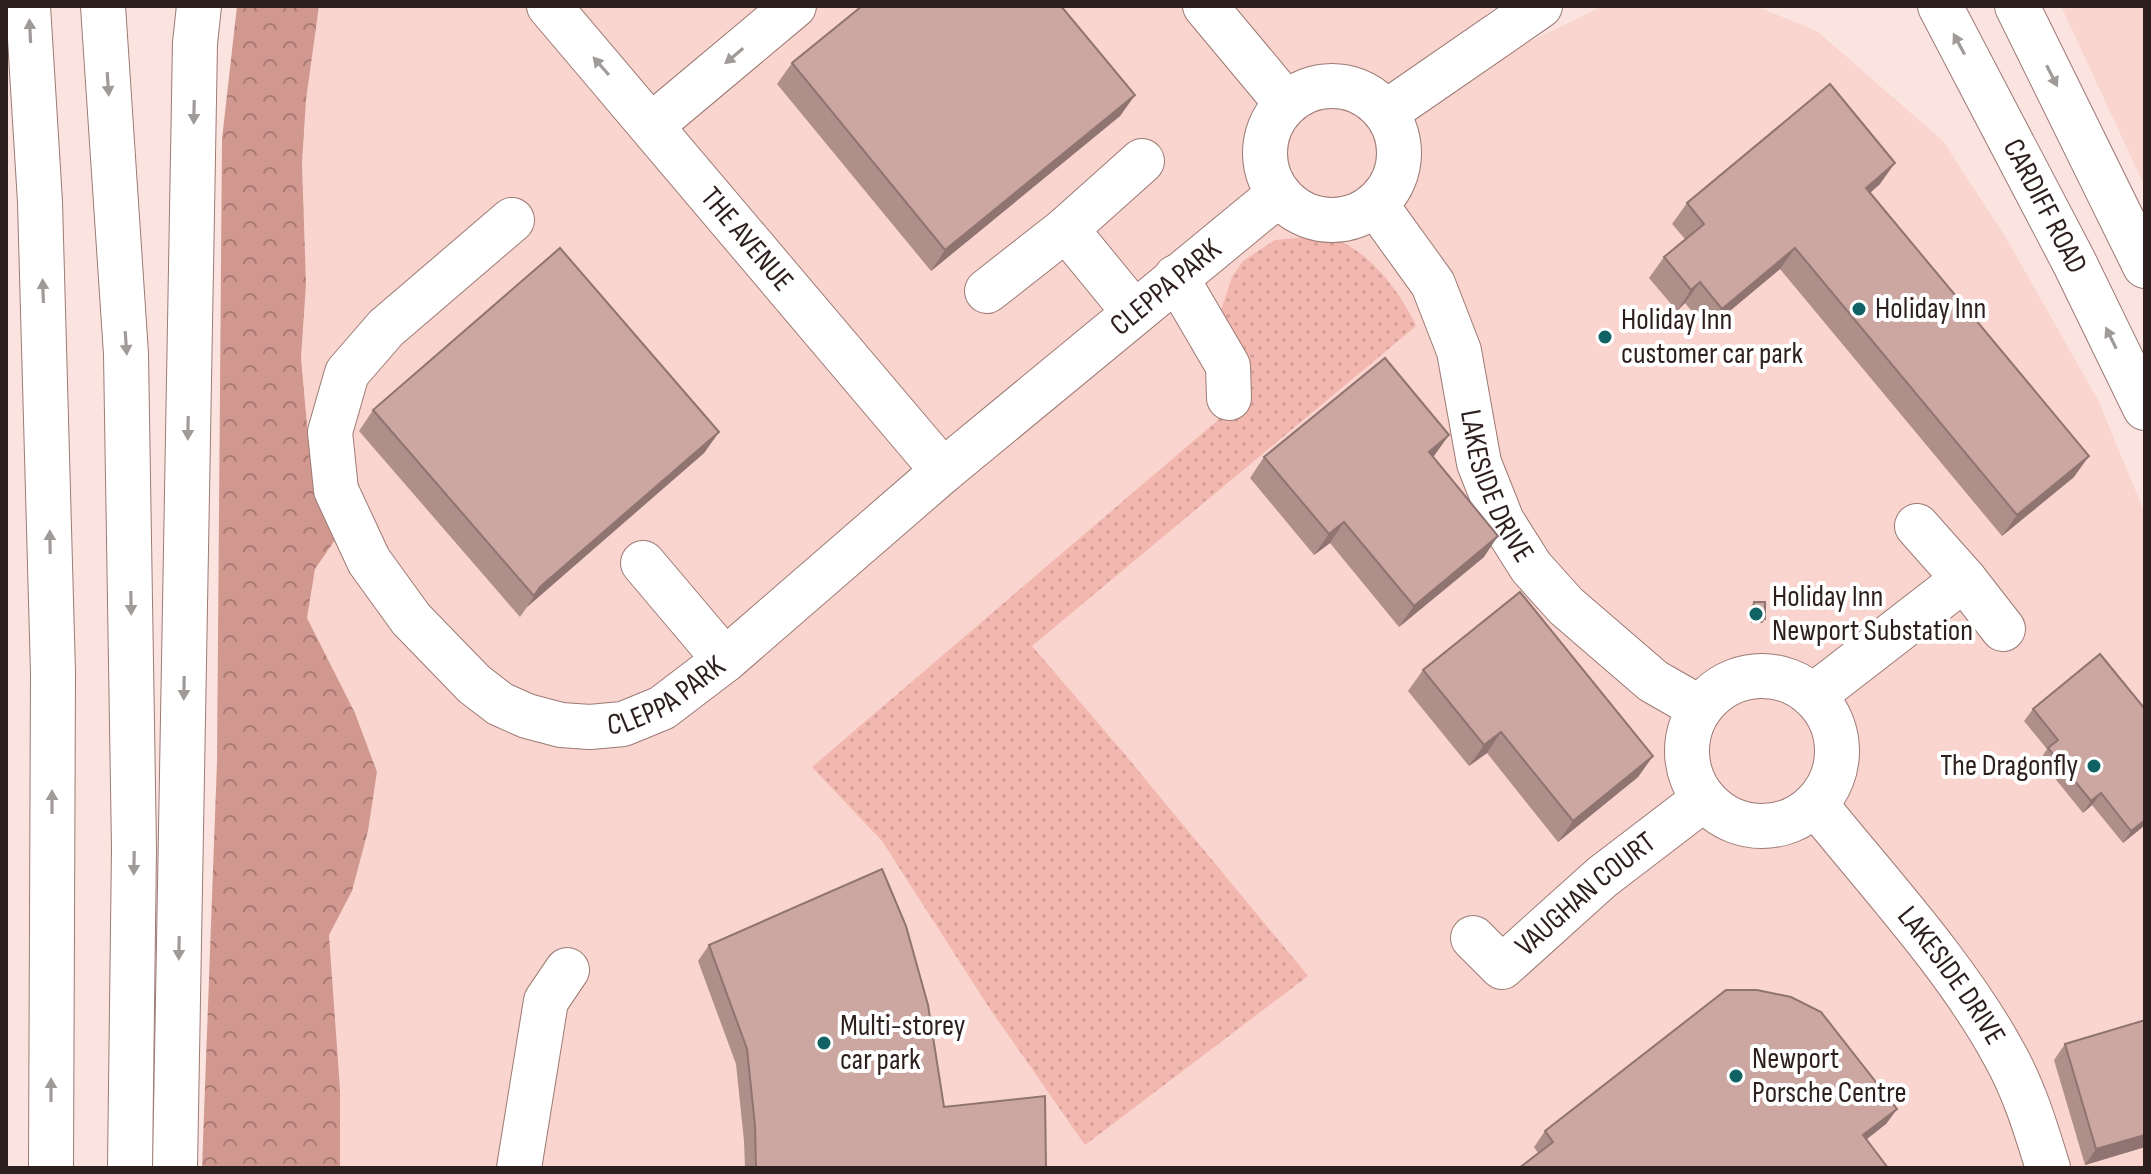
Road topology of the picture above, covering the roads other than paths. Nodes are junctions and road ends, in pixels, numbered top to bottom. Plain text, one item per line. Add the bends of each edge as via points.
1 (28, 6) edge
2 (103, 6) edge
3 (199, 6) edge
4 (549, 6) edge
5 (794, 6) edge
6 (1205, 6) edge
7 (1540, 6) edge
8 (1940, 6) edge
9 (2017, 6) edge
10 (1286, 103) junction
11 (1388, 111) junction
12 (652, 125) junction
13 (1142, 161) dead end
14 (1279, 194) junction
15 (1376, 205) junction
16 (512, 220) dead end
17 (1066, 229) junction
18 (2145, 266) edge
19 (1176, 277) junction
20 (987, 291) dead end
21 (1134, 312) junction
22 (1229, 398) dead end
23 (2145, 408) edge
24 (943, 471) junction
25 (1917, 526) dead end
26 (643, 563) dead end
27 (1964, 579) junction
28 (2003, 629) dead end
29 (725, 660) junction
30 (1813, 696) junction
31 (1700, 708) junction
32 (1704, 799) junction
33 (1816, 805) junction
34 (1473, 938) dead end
35 (567, 970) dead end
36 (51, 1168) edge
37 (130, 1168) edge
38 (175, 1168) edge
39 (519, 1168) edge
40 (2048, 1168) edge

36 -> 1 main road via 53,658 40,202
2 -> 37 main road via 127,370 134,848
3 -> 38 main road
12 -> 4 main road, THE AVENUE
5 -> 12 main road
6 - 10 main road
7 - 11 main road
23 -> 8 main road, CARDIFF ROAD
9 -> 18 main road, CARDIFF ROAD
10 - 11 main road via 1332,85 1367,95
10 - 14 main road via 1264,150 1267,174
11 - 15 main road via 1399,154 1396,175
12 - 24 main road, THE AVENUE
13 - 17 main road
14 - 15 main road via 1309,216 1335,220
14 - 19 main road, CLEPPA PARK
15 - 31 main road, LAKESIDE DRIVE via 1433,284 1459,351 1479,463 1502,521 1531,567 1630,662
16 - 29 main road, CLEPPA PARK via 386,328 347,373 330,432 336,490 369,561 446,657 500,704 527,716 561,725 623,724 662,708
17 - 20 main road
17 - 21 main road
19 - 21 main road, CLEPPA PARK
19 - 22 main road via 1228,366
21 - 24 main road, CLEPPA PARK
24 - 29 main road, CLEPPA PARK
25 - 27 main road
26 - 29 main road
27 - 28 main road
27 - 30 main road
30 - 31 main road via 1801,686 1765,675 1736,680
30 - 33 main road via 1835,728 1838,749 1834,775
31 - 32 main road via 1687,743 1689,770
32 - 33 main road via 1742,824 1764,827 1790,821
32 - 34 main road, VAUGHAN COURT via 1602,877 1502,967
33 - 40 main road, LAKESIDE DRIVE via 1961,987 2005,1054
35 - 39 main road via 546,1001

